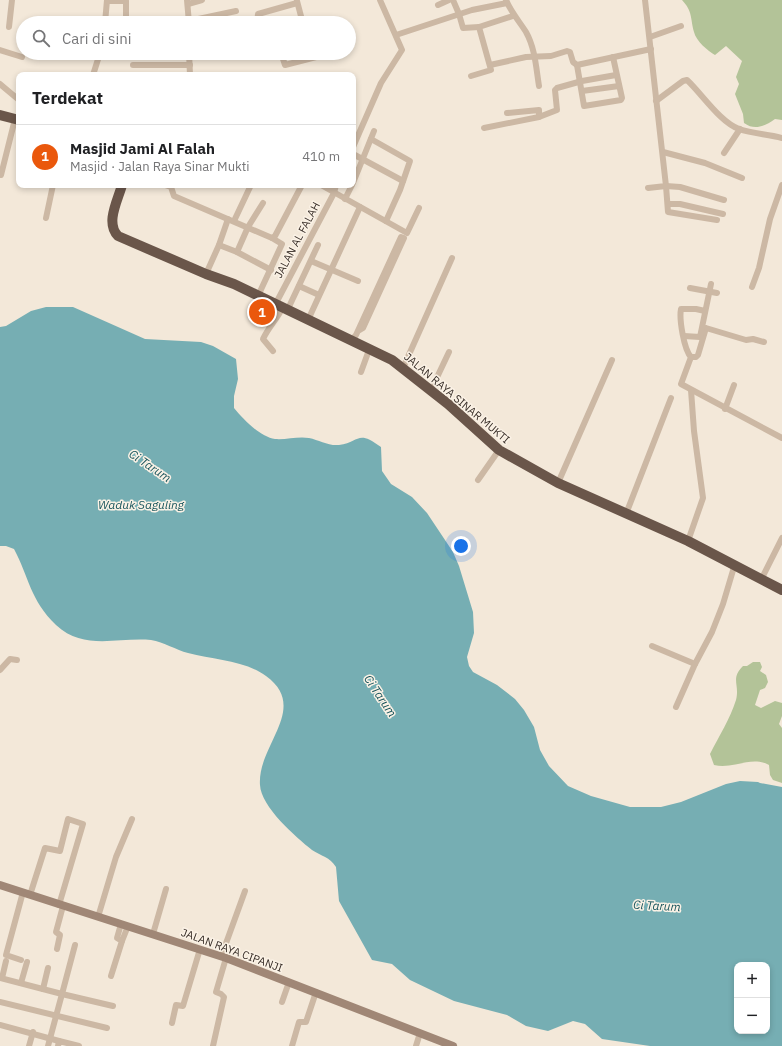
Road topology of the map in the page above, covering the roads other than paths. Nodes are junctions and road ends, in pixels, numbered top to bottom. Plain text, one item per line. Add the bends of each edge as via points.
1 (12, 0) edge
2 (202, 0) edge
3 (380, 0) edge
4 (449, 0) edge
5 (453, 0) edge
6 (645, 0) edge
7 (107, 1) edge
8 (507, 1) edge
9 (188, 2) edge
10 (297, 2) edge
11 (438, 5) dead end
12 (236, 11) dead end
13 (459, 14) junction
14 (106, 16) edge
15 (126, 16) edge
16 (189, 16) edge
17 (215, 16) edge
18 (258, 16) edge
19 (301, 16) edge
20 (513, 16) junction
21 (681, 26) dead end
22 (9, 27) dead end
23 (479, 27) junction
24 (396, 35) junction
25 (650, 38) junction
26 (651, 49) junction
27 (0, 50) edge
28 (16, 55) edge
29 (535, 55) junction
30 (613, 57) junction
31 (98, 60) edge
32 (190, 60) edge
33 (283, 60) edge
34 (304, 60) edge
35 (133, 65) dead end
36 (190, 65) junction
37 (490, 65) junction
38 (576, 65) junction
39 (94, 72) edge
40 (190, 72) edge
41 (616, 75) junction
42 (471, 76) dead end
43 (580, 82) junction
44 (0, 84) edge
45 (538, 86) dead end
46 (619, 86) junction
47 (582, 91) junction
48 (16, 97) edge
49 (656, 101) junction
50 (508, 113) dead end
51 (0, 115) edge
52 (539, 117) junction
53 (16, 120) edge
54 (16, 123) edge
55 (484, 128) dead end
56 (740, 129) junction
57 (374, 131) dead end
58 (782, 138) edge
59 (371, 139) junction
60 (356, 140) edge
61 (662, 152) junction
62 (724, 153) dead end
63 (356, 156) edge
64 (362, 159) junction
65 (356, 173) edge
66 (1, 175) dead end
67 (742, 178) dead end
68 (403, 181) junction
69 (782, 185) edge
70 (666, 186) junction
71 (52, 188) edge
72 (121, 188) edge
73 (171, 188) edge
74 (249, 188) edge
75 (300, 188) edge
76 (326, 188) edge
77 (335, 188) edge
78 (350, 188) edge
79 (648, 188) dead end
80 (334, 193) junction
81 (345, 199) junction
82 (724, 200) dead end
83 (263, 203) dead end
84 (668, 204) junction
85 (360, 207) junction
86 (419, 208) dead end
87 (723, 214) dead end
88 (46, 218) dead end
89 (231, 220) junction
90 (717, 220) dead end
91 (386, 221) junction
92 (248, 227) junction
93 (272, 238) junction
94 (219, 245) junction
95 (318, 245) dead end
96 (237, 252) junction
97 (452, 258) dead end
98 (310, 261) junction
99 (331, 269) junction
100 (271, 270) junction
101 (206, 274) junction
102 (358, 281) dead end
103 (711, 284) dead end
104 (381, 285) junction
105 (298, 286) junction
106 (752, 287) dead end
107 (690, 288) dead end
108 (709, 292) junction
109 (717, 293) dead end
110 (319, 295) junction
111 (258, 296) junction
112 (281, 308) junction
113 (705, 311) junction
114 (308, 320) junction
115 (684, 336) junction
116 (351, 341) junction
117 (764, 342) dead end
118 (274, 350) dead end
119 (369, 350) junction
120 (449, 352) dead end
121 (691, 357) junction
122 (612, 360) dead end
123 (403, 368) junction
124 (361, 372) dead end
125 (734, 385) dead end
126 (431, 390) junction
127 (691, 390) junction
128 (671, 398) dead end
129 (724, 408) junction
130 (782, 438) edge
131 (499, 450) junction
132 (478, 480) dead end
133 (558, 483) junction
134 (626, 514) junction
135 (782, 538) edge
136 (688, 541) junction
137 (734, 567) junction
138 (761, 580) junction
139 (782, 590) edge
140 (652, 646) dead end
141 (17, 660) dead end
142 (695, 664) junction
143 (0, 670) edge
144 (676, 707) dead end
145 (132, 819) dead end
146 (0, 885) edge
147 (166, 890) dead end
148 (245, 891) dead end
149 (26, 894) junction
150 (61, 905) junction
151 (98, 917) junction
152 (125, 925) junction
153 (153, 934) junction
154 (75, 944) dead end
155 (56, 949) dead end
156 (200, 950) junction
157 (224, 958) junction
158 (6, 961) dead end
159 (48, 968) dead end
160 (111, 976) dead end
161 (1, 978) edge
162 (289, 982) junction
163 (21, 983) junction
164 (43, 989) junction
165 (316, 992) junction
166 (62, 994) junction
167 (0, 1002) edge
168 (282, 1002) dead end
169 (113, 1006) dead end
170 (56, 1016) junction
171 (172, 1023) dead end
172 (0, 1025) edge
173 (107, 1028) dead end
174 (33, 1032) junction
175 (420, 1033) junction
176 (51, 1039) junction
177 (59, 1043) edge
178 (437, 1043) edge
179 (30, 1046) edge
180 (48, 1046) edge
181 (79, 1046) edge
182 (213, 1046) edge
183 (292, 1046) edge
184 (416, 1046) edge
185 (453, 1046) edge

1 - 22 street
2 - 9 street
3 - 24 street
4 - 11 street
5 - 13 street
6 - 25 street
7 - 14 street
7 - 15 street via 126,1
8 - 13 street
8 - 20 street
9 - 16 street
10 - 18 street
10 - 19 street
12 - 17 street
13 - 23 street via 464,29
13 - 24 street
20 - 23 street
20 - 29 street via 526,32
21 - 25 street
23 - 37 street
24 - 60 street via 401,52 380,83
25 - 26 street
26 - 30 street
26 - 49 street
27 - 28 street
29 - 37 street
29 - 38 street via 551,56 568,51
29 - 45 street
30 - 38 street
30 - 41 street
31 - 39 street
32 - 36 street
33 - 34 street via 285,65
35 - 36 street
36 - 40 street
37 - 42 street via 490,72
38 - 43 street
41 - 43 street
41 - 46 street
43 - 47 street
43 - 52 street via 557,88 556,110
44 - 48 street
46 - 47 street
46 - 47 street via 621,100 586,106
49 - 56 street via 687,80 729,123
49 - 61 street
50 - 52 street via 539,110
51 - 53 highway
52 - 55 street
54 - 66 street
56 - 58 street
56 - 62 street
57 - 59 street
59 - 64 street
59 - 68 street via 410,161
61 - 67 street via 705,163
61 - 70 street
63 - 64 street
64 - 65 street
64 - 68 street
68 - 91 street
69 - 106 street
70 - 79 street
70 - 82 street
70 - 84 street
71 - 88 street
72 - 101 highway, JALAN RAYA SINAR MUKTI via 112,220 116,234
73 - 89 street via 174,196
74 - 89 street
75 - 93 street
76 - 80 street
77 - 80 street, JALAN AL FALAH
78 - 81 street
80 - 81 street
80 - 112 street, JALAN AL FALAH
81 - 85 street
83 - 92 street
84 - 87 street via 680,204
84 - 90 street via 668,212
85 - 91 street
85 - 99 street
86 - 91 street via 407,233
89 - 92 street
89 - 94 street
92 - 93 street
92 - 96 street
93 - 100 street via 282,244
94 - 96 street
94 - 101 street
95 - 98 street
96 - 100 street
97 - 123 street
98 - 99 street
98 - 105 street
99 - 102 street
99 - 110 street
100 - 111 street
101 - 111 highway, JALAN RAYA SINAR MUKTI
103 - 108 street
104 - 104 street via 401,238 404,238
104 - 116 street via 360,329
105 - 110 street
105 - 112 street
107 - 108 street
108 - 109 street
108 - 113 street
110 - 114 street
111 - 112 highway, JALAN RAYA SINAR MUKTI
112 - 114 highway, JALAN RAYA SINAR MUKTI
112 - 118 street via 263,340
113 - 115 street via 700,337
113 - 115 street via 681,309
114 - 116 highway, JALAN RAYA SINAR MUKTI
115 - 121 street via 687,352
116 - 119 highway, JALAN RAYA SINAR MUKTI
117 - 121 street via 746,340 706,328 698,355
119 - 123 highway, JALAN RAYA SINAR MUKTI
119 - 124 street
120 - 126 street
121 - 127 street via 680,383
122 - 133 street
123 - 126 highway, JALAN RAYA SINAR MUKTI
125 - 129 street
126 - 131 highway, JALAN RAYA SINAR MUKTI
127 - 129 street
127 - 136 street via 703,498
128 - 134 street
129 - 130 street
131 - 132 street
131 - 133 highway, JALAN RAYA SINAR MUKTI
133 - 134 highway, JALAN RAYA SINAR MUKTI
134 - 136 highway, JALAN RAYA SINAR MUKTI
135 - 138 street
136 - 137 highway, JALAN RAYA SINAR MUKTI
137 - 138 highway, JALAN RAYA SINAR MUKTI
137 - 142 street via 712,632
138 - 139 highway, JALAN RAYA SINAR MUKTI
140 - 142 street
141 - 143 street via 10,659
142 - 144 street
145 - 151 street via 116,857
146 - 149 main road, JALAN RAYA CIPANJI
147 - 153 street
148 - 157 street
149 - 150 main road, JALAN RAYA CIPANJI
149 - 150 street via 45,848 60,851 68,820 83,824
149 - 163 street via 6,955 24,961
150 - 151 main road, JALAN RAYA CIPANJI
150 - 155 street via 56,932 60,935
151 - 152 main road, JALAN RAYA CIPANJI
152 - 153 main road, JALAN RAYA CIPANJI
152 - 160 street
153 - 156 main road, JALAN RAYA CIPANJI
154 - 166 street
156 - 157 main road, JALAN RAYA CIPANJI
156 - 171 street via 183,1006 176,1006
157 - 162 main road, JALAN RAYA CIPANJI
157 - 182 street via 216,992 224,998
158 - 161 street
159 - 164 street
161 - 163 street
162 - 165 main road, JALAN RAYA CIPANJI
162 - 168 street
163 - 164 street
164 - 166 street
165 - 175 main road, JALAN RAYA CIPANJI
165 - 183 street via 306,1022 299,1022
166 - 169 street
166 - 170 street
167 - 170 street
170 - 173 street
170 - 176 street
172 - 174 street
174 - 176 street
174 - 179 street
175 - 178 main road, JALAN RAYA CIPANJI
175 - 184 street
176 - 177 street
176 - 180 street
177 - 181 street
178 - 185 main road, JALAN RAYA CIPANJI

